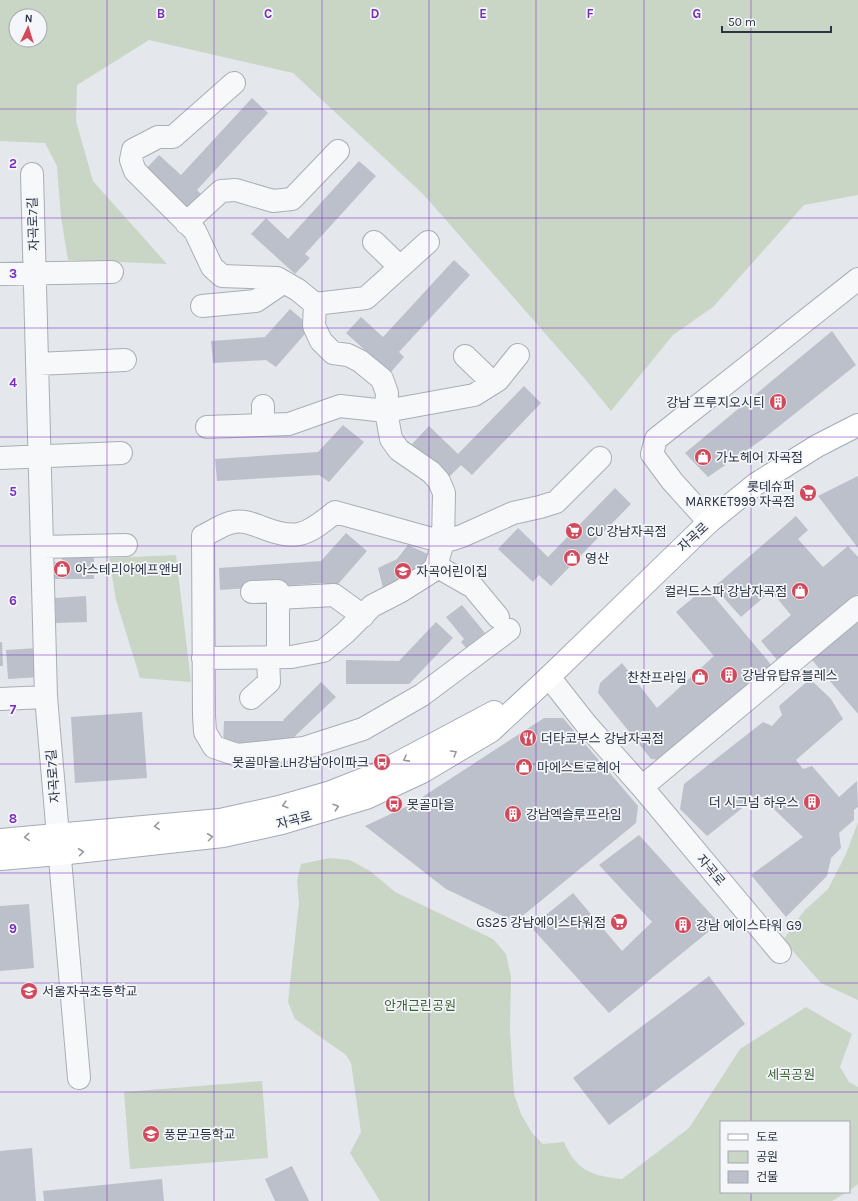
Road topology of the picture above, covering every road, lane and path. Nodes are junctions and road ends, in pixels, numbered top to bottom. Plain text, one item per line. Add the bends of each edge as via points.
1 (234, 83) dead end
2 (338, 151) dead end
3 (32, 174) dead end
4 (186, 223) junction
5 (374, 242) dead end
6 (428, 242) dead end
7 (400, 267) junction
8 (112, 272) dead end
9 (35, 273) junction
10 (0, 274) edge
11 (858, 279) edge
12 (284, 282) junction
13 (315, 304) junction
14 (202, 306) dead end
15 (518, 355) dead end
16 (465, 356) dead end
17 (126, 360) dead end
18 (37, 364) junction
19 (493, 383) junction
20 (386, 411) junction
21 (858, 426) edge
22 (207, 427) dead end
23 (121, 453) dead end
24 (40, 456) junction
25 (0, 458) edge
26 (600, 458) dead end
27 (709, 522) junction
28 (443, 542) junction
29 (126, 545) dead end
30 (42, 547) junction
31 (436, 566) junction
32 (252, 592) dead end
33 (278, 598) junction
34 (858, 607) edge
35 (362, 616) junction
36 (273, 657) junction
37 (203, 658) junction
38 (549, 677) junction
39 (46, 697) junction
40 (251, 698) dead end
41 (0, 699) edge
42 (642, 787) junction
43 (0, 840) edge
44 (58, 845) junction
45 (0, 859) edge
46 (780, 952) dead end
47 (79, 1078) dead end

1 - 4 street via 173,137 158,137 133,150 131,160 135,171
2 - 4 street via 292,199 273,201 236,190 221,191
3 - 9 street, 자곡로7길
4 - 12 street via 195,231 212,267 222,276 276,278
5 - 7 street
6 - 7 street
7 - 13 street via 366,298
8 - 9 street
9 - 10 street
9 - 18 street, 자곡로7길
11 - 27 street via 656,439 652,454 672,482
12 - 13 street
12 - 14 street via 256,301
13 - 20 street via 314,326 321,341 333,353 348,355 360,361 382,380 387,393
15 - 19 street
16 - 19 street
17 - 18 street
18 - 24 street, 자곡로7길
19 - 20 street via 474,395
20 - 22 street via 340,406 289,424 263,416
20 - 28 street via 391,439 399,450 431,472 444,493
21 - 27 main road, 자곡로 via 817,446 756,484
23 - 24 street
24 - 25 street
24 - 30 street, 자곡로7길
26 - 28 street via 556,502 513,513
27 - 38 main road, 자곡로
28 - 31 street
28 - 37 street via 335,512 317,527 298,536 280,535 250,523 234,522 203,536
29 - 30 street
30 - 39 street, 자곡로7길
31 - 35 street via 401,591 372,606
31 - 37 street via 473,587 503,624 422,695 363,728 304,748 237,755 214,748 205,732
32 - 33 street via 278,591
33 - 35 street via 334,595
33 - 36 street
34 - 42 street
35 - 36 street via 323,651 291,657
36 - 37 street
36 - 40 street via 269,682
38 - 42 street, 자곡로 via 586,724
38 - 44 main road, 자곡로 via 491,731 422,772 366,798 282,824 223,836
39 - 41 street
39 - 44 street, 자곡로7길
42 - 46 street, 자곡로
44 -> 43 main road, 자곡로
44 - 45 main road, 자곡로
44 - 47 street, 자곡로7길

